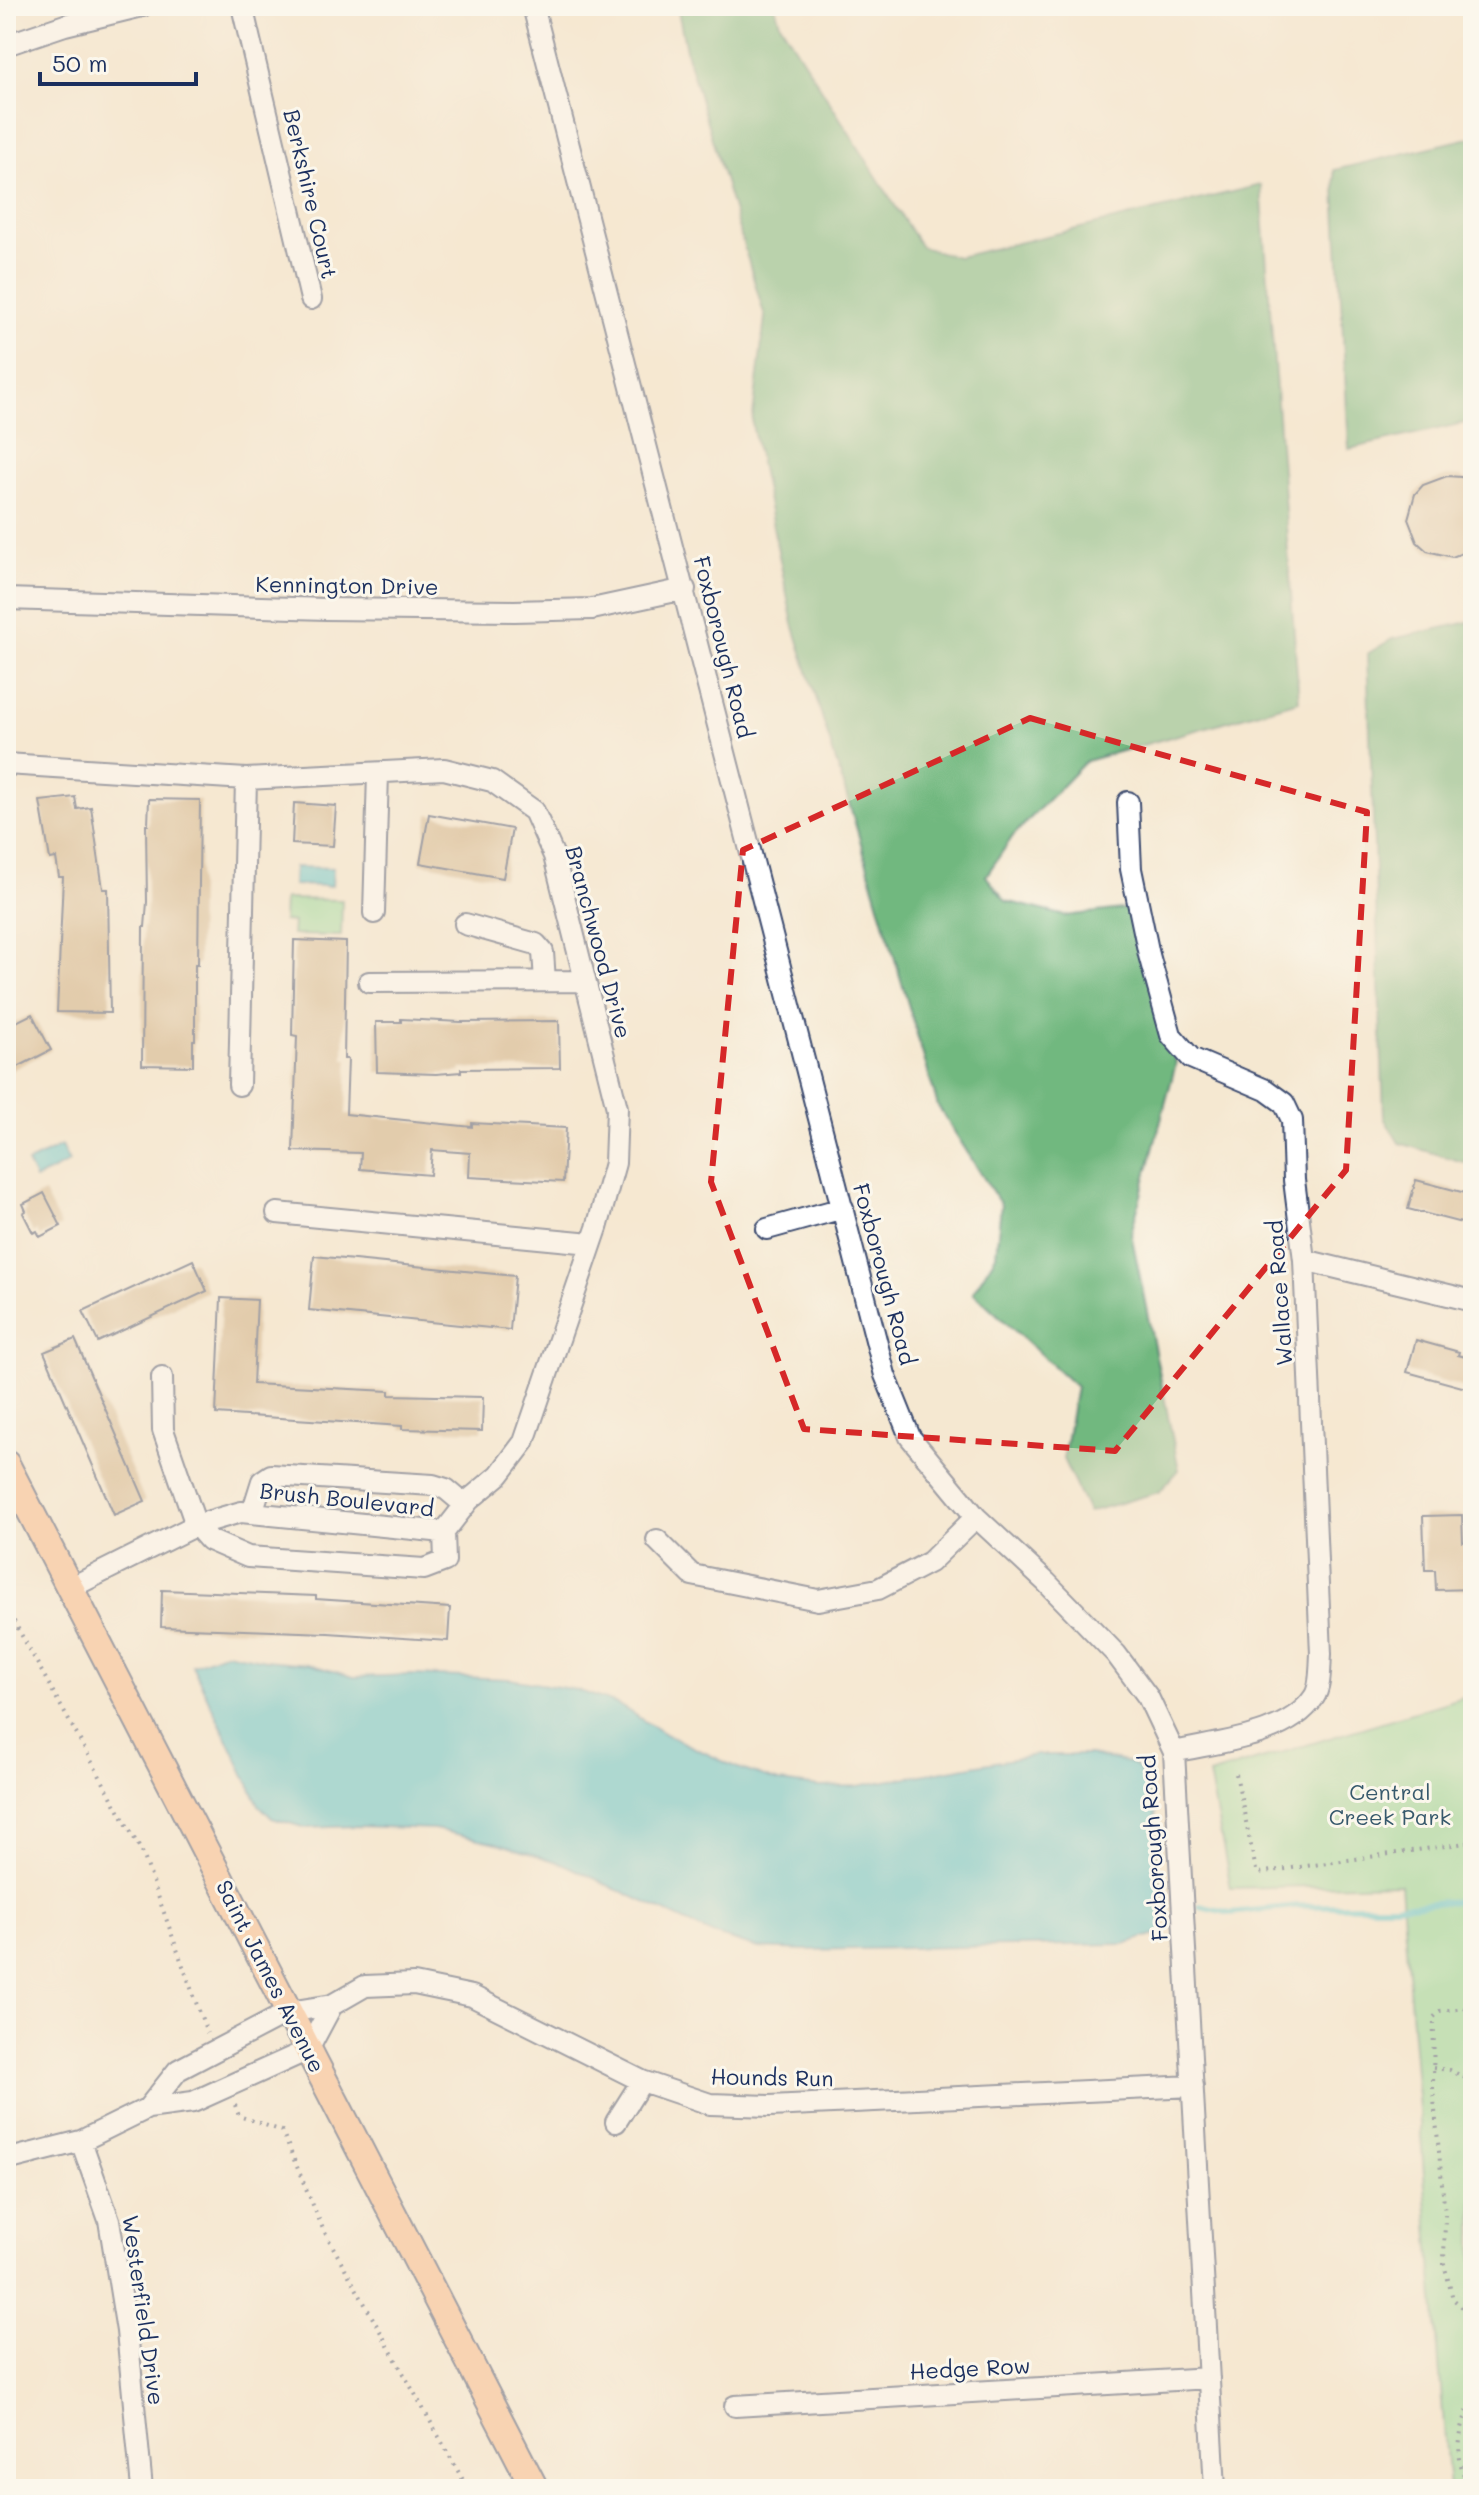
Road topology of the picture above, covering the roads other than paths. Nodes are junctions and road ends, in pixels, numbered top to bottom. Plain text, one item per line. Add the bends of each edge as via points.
1 (142, 6) edge
2 (242, 6) edge
3 (533, 6) edge
4 (6, 45) edge
5 (311, 299) dead end
6 (685, 589) junction
7 (6, 599) edge
8 (6, 764) edge
9 (378, 773) junction
10 (246, 779) junction
11 (1128, 802) dead end
12 (374, 913) dead end
13 (465, 924) dead end
14 (545, 981) junction
15 (585, 981) junction
16 (369, 982) dead end
17 (239, 1085) dead end
18 (843, 1208) junction
19 (277, 1213) dead end
20 (767, 1229) dead end
21 (591, 1243) junction
22 (1304, 1260) junction
23 (1473, 1301) edge
24 (162, 1377) dead end
25 (6, 1464) edge
26 (465, 1505) junction
27 (252, 1513) junction
28 (976, 1517) junction
29 (196, 1525) junction
30 (444, 1532) junction
31 (657, 1540) dead end
32 (70, 1588) junction
33 (1174, 1752) junction
34 (332, 2005) junction
35 (289, 2012) junction
36 (308, 2050) junction
37 (642, 2081) junction
38 (1193, 2086) junction
39 (148, 2108) junction
40 (616, 2122) dead end
41 (81, 2141) junction
42 (6, 2160) edge
43 (1209, 2378) junction
44 (735, 2406) dead end
45 (141, 2489) edge
46 (535, 2489) edge
47 (1215, 2489) edge

1 - 4 street
2 - 5 street, Berkshire Court
3 - 6 street, Foxborough Road
6 - 7 street, Kennington Drive via 592,609 514,611
6 - 18 street, Foxborough Road
8 - 10 street, Branchwood Drive
9 - 10 street, Branchwood Drive
9 - 12 street
9 - 15 street, Branchwood Drive via 444,769 492,781 534,811 554,856
10 - 17 street
11 - 22 street, Wallace Road via 1131,869 1171,1035 1191,1058 1284,1103 1292,1120
13 - 14 street via 536,944 543,952
14 - 15 street
14 - 16 street
15 - 21 street, Branchwood Drive via 617,1108 615,1163
18 - 20 street
18 - 28 street, Foxborough Road via 885,1375 910,1437
19 - 21 street
21 - 26 street, Branchwood Drive via 524,1442 499,1475
22 - 23 street
22 - 33 street, Wallace Road via 1321,1654 1316,1694 1297,1717 1256,1734
24 - 29 street via 163,1430
25 - 32 main road, Saint James Avenue
26 - 27 street via 433,1485 271,1475 262,1481
26 - 30 street, Branchwood Drive
27 - 29 street, Brush Boulevard
27 - 30 street, Brush Boulevard
28 - 31 street via 917,1569 878,1589 818,1600 692,1575
28 - 33 street, Foxborough Road via 1116,1654 1148,1697
29 - 30 street via 209,1540 248,1557 424,1569 445,1561
29 - 32 street, Brush Boulevard
32 - 35 main road, Saint James Avenue
33 - 38 street, Foxborough Road
34 - 35 street, Hounds Run
34 - 36 street
34 - 37 street, Hounds Run via 365,1986 414,1984 472,1996
35 - 36 main road, Saint James Avenue
35 - 39 street, Hounds Run via 178,2070
36 - 39 street via 193,2102
36 - 46 main road, Saint James Avenue
37 - 38 street, Hounds Run via 710,2104 770,2106
37 - 40 street
38 - 43 street, Foxborough Road
39 - 41 street
41 - 42 street
41 - 45 street, Westerfield Drive via 109,2220 127,2331
43 - 44 street, Hedge Row
43 - 47 street, Foxborough Road

